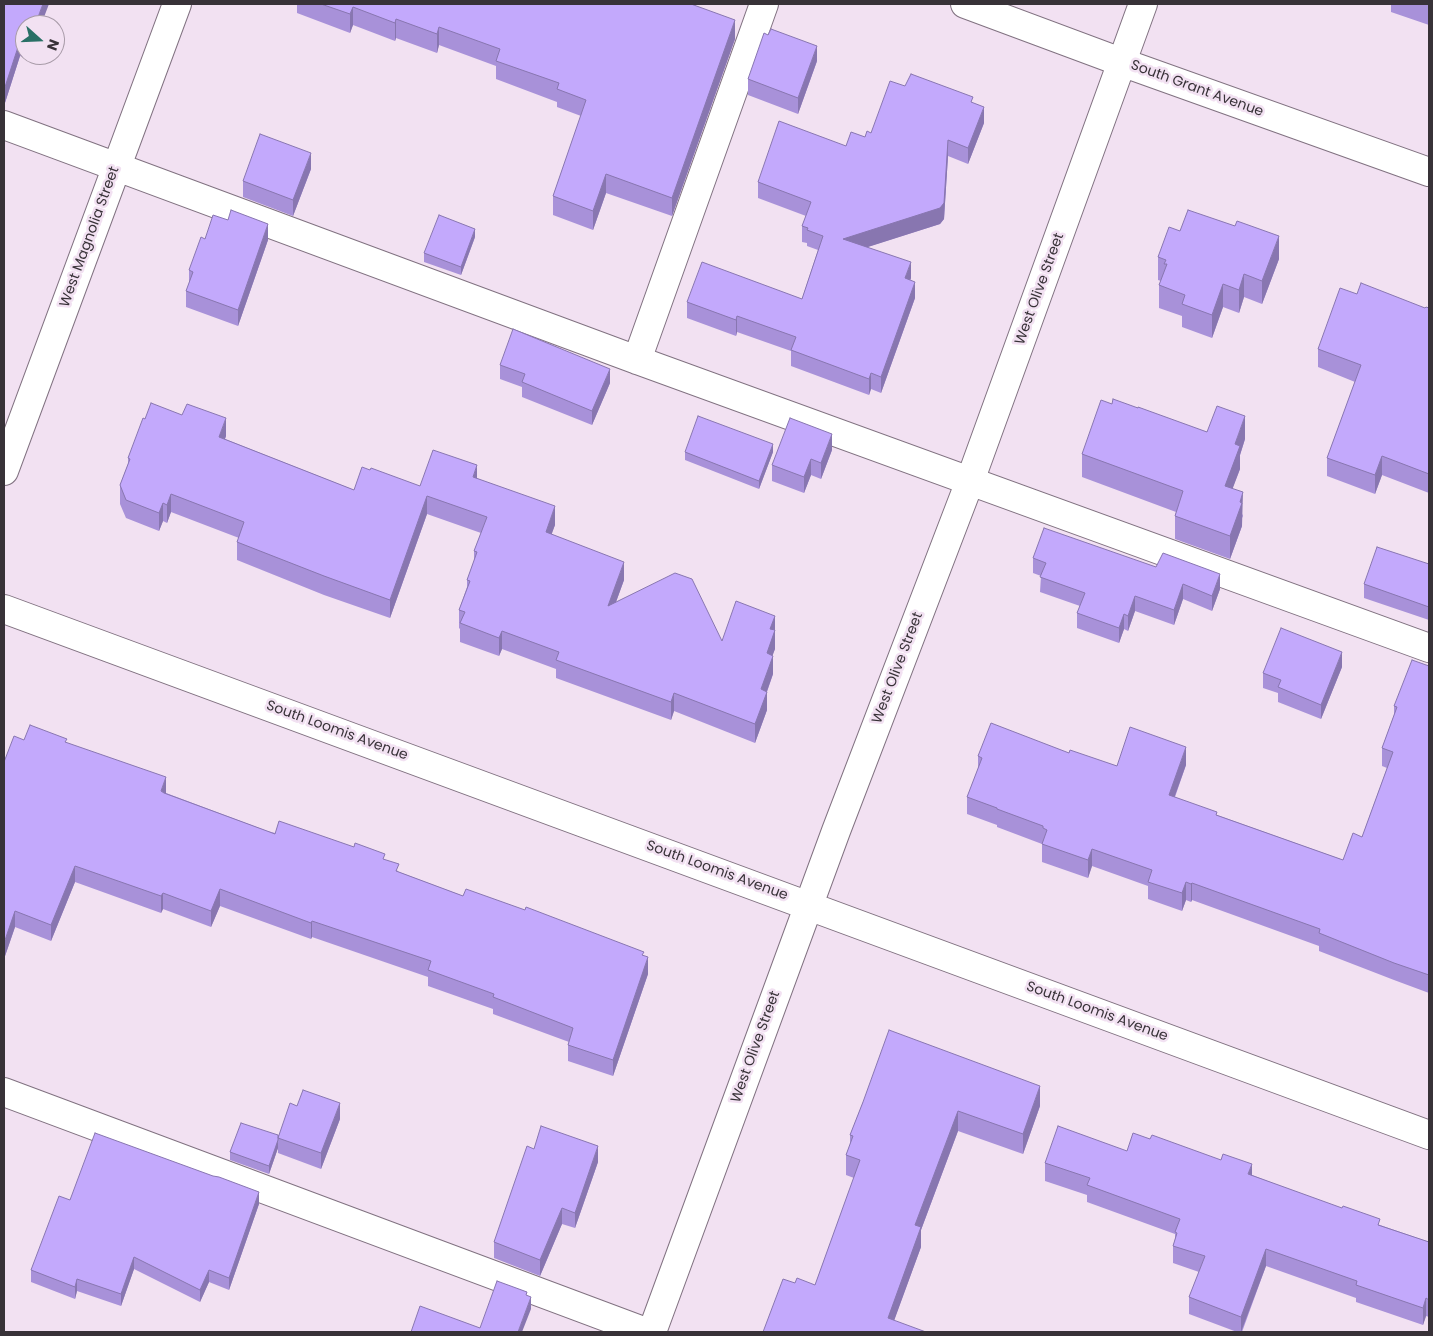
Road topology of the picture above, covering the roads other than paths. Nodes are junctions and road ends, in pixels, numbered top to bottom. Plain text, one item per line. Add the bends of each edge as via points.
1 (177, 4) edge
2 (764, 4) edge
3 (964, 4) edge
4 (1143, 4) edge
5 (1122, 62) junction
6 (4, 125) edge
7 (116, 167) junction
8 (1429, 172) edge
9 (637, 360) junction
10 (4, 470) edge
11 (970, 481) junction
12 (4, 609) edge
13 (1429, 648) edge
14 (808, 905) junction
15 (4, 1092) edge
16 (1429, 1136) edge
17 (646, 1332) edge
18 (652, 1332) edge

1 - 7 street, West Magnolia Street
2 - 9 street
3 - 5 street, South Grant Avenue
4 - 5 street, West Olive Street
5 - 8 street, South Grant Avenue
5 - 11 street, West Olive Street
6 - 7 street
7 - 9 street
7 - 10 street, West Magnolia Street
9 - 11 street
11 - 13 street
11 - 14 street, West Olive Street
12 - 14 street, South Loomis Avenue
14 - 16 street, South Loomis Avenue
14 - 18 street, West Olive Street
15 - 17 street

